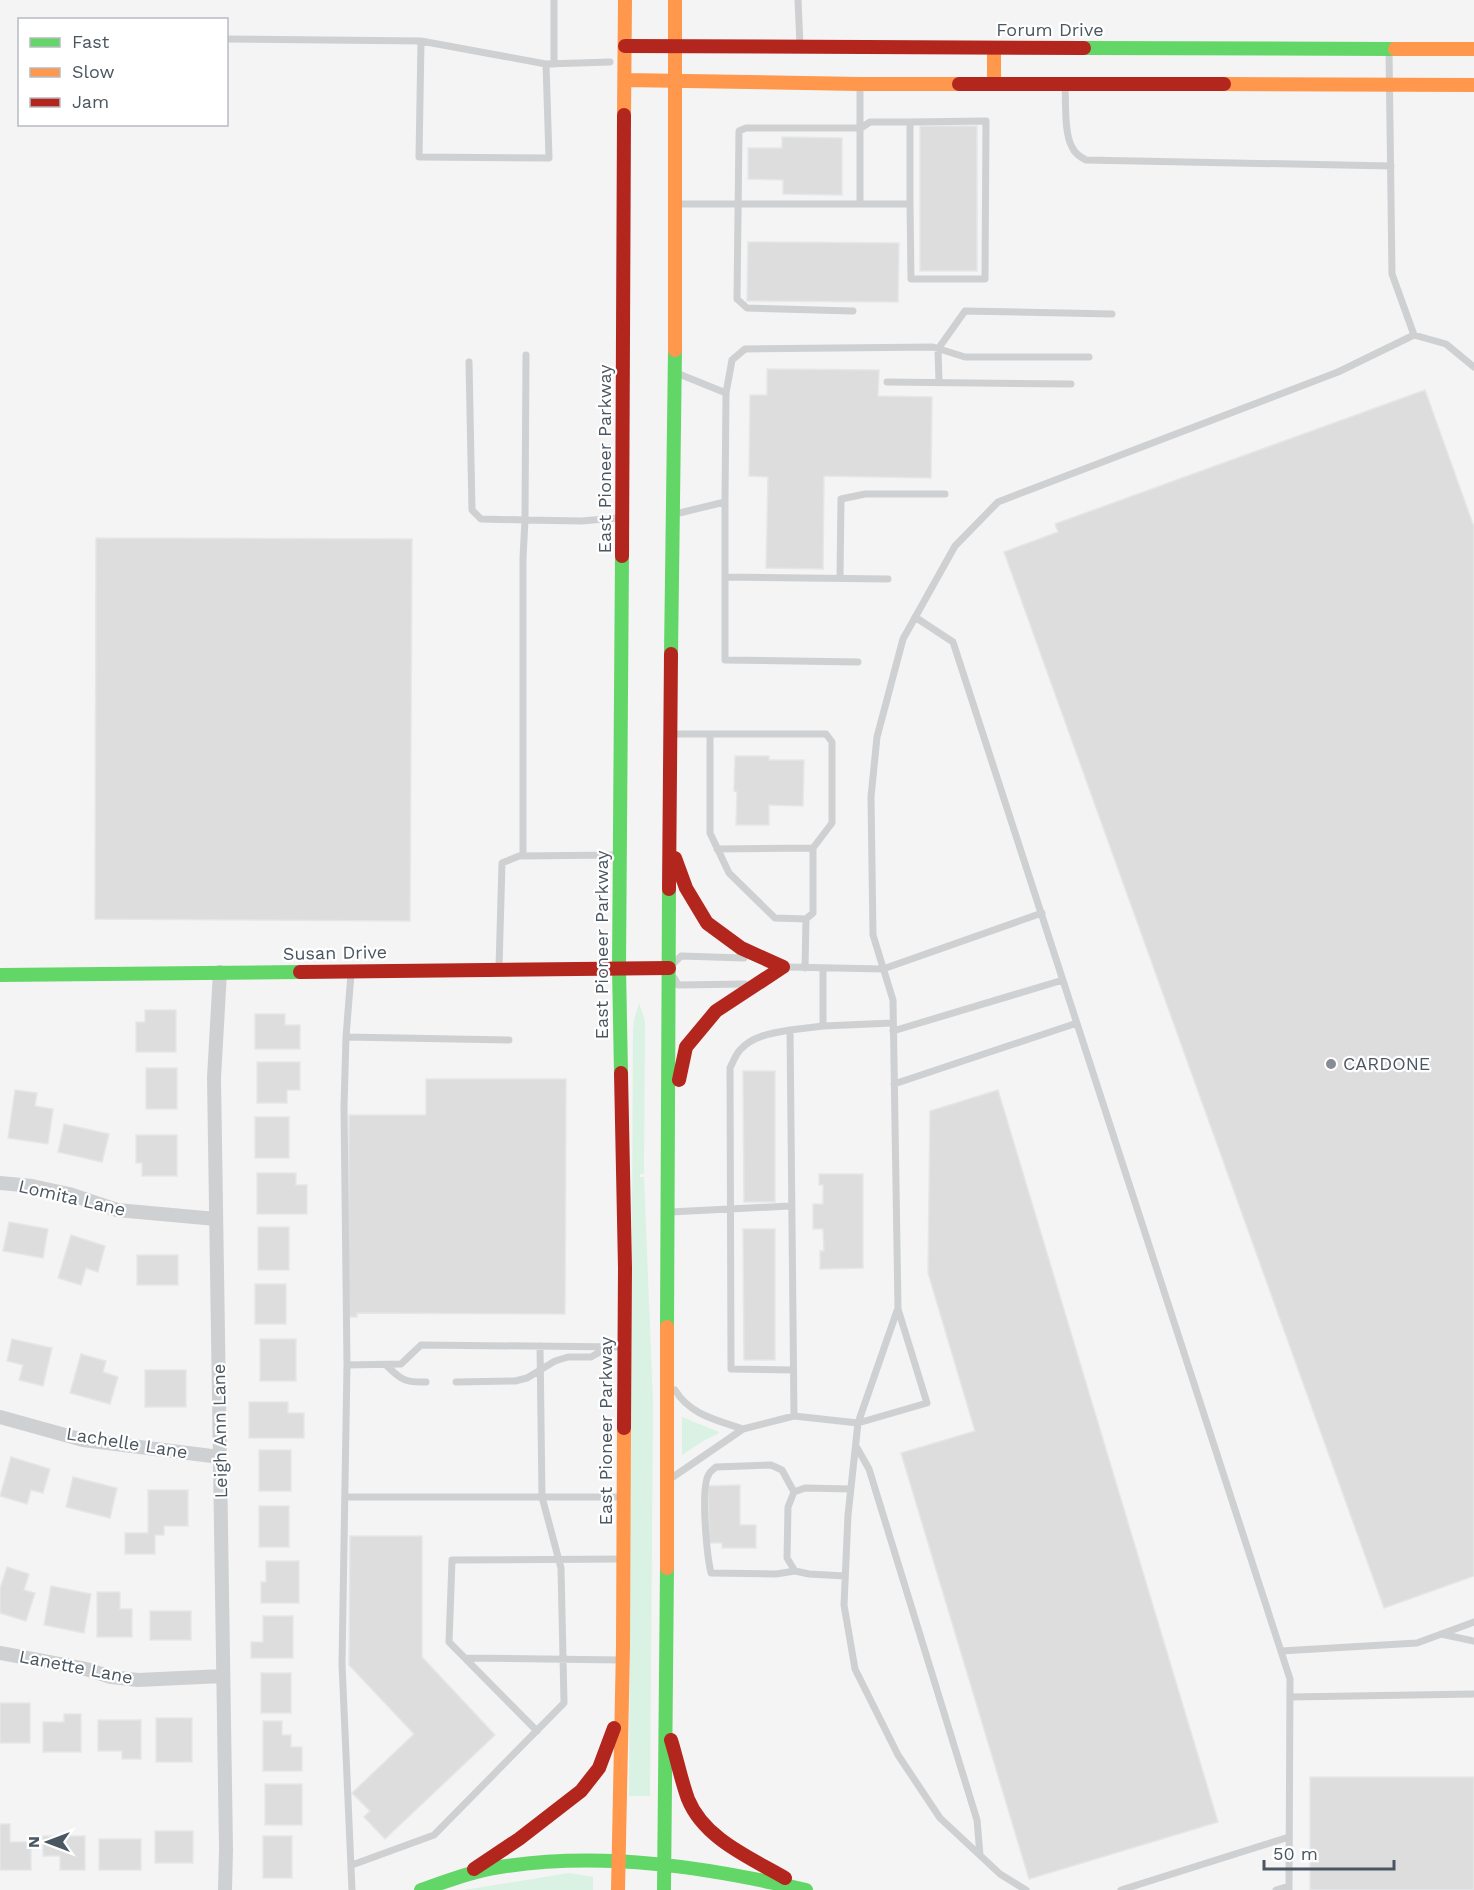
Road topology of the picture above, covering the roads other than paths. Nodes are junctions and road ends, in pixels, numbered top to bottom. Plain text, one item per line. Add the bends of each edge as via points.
1 (554, 0) edge
2 (625, 0) edge
3 (675, 0) edge
4 (798, 0) edge
5 (228, 39) edge
6 (421, 41) junction
7 (625, 46) junction
8 (675, 46) junction
9 (800, 47) junction
10 (994, 48) junction
11 (1389, 49) junction
12 (1474, 49) edge
13 (610, 62) junction
14 (550, 64) junction
15 (625, 80) junction
16 (674, 80) junction
17 (1065, 83) junction
18 (860, 84) junction
19 (994, 84) junction
20 (1474, 85) edge
21 (1390, 86) junction
22 (910, 122) junction
23 (861, 128) junction
24 (1391, 166) junction
25 (674, 204) junction
26 (738, 204) junction
27 (860, 204) junction
28 (910, 204) junction
29 (853, 311) dead end
30 (1112, 314) dead end
31 (1414, 335) junction
32 (938, 349) junction
33 (526, 355) dead end
34 (1089, 357) dead end
35 (470, 362) dead end
36 (1474, 367) edge
37 (675, 373) junction
38 (887, 382) dead end
39 (939, 382) junction
40 (1071, 384) dead end
41 (726, 393) junction
42 (945, 494) dead end
43 (725, 502) junction
44 (673, 514) junction
45 (622, 517) junction
46 (525, 520) junction
47 (725, 577) junction
48 (840, 578) junction
49 (888, 579) dead end
50 (915, 617) junction
51 (858, 662) dead end
52 (670, 734) junction
53 (710, 734) junction
54 (670, 844) junction
55 (813, 848) junction
56 (717, 849) junction
57 (620, 855) junction
58 (523, 856) junction
59 (1042, 914) junction
60 (806, 919) junction
61 (783, 967) junction
62 (619, 968) junction
63 (669, 968) junction
64 (805, 968) junction
65 (823, 968) junction
66 (499, 969) junction
67 (884, 969) junction
68 (351, 971) junction
69 (220, 972) junction
70 (0, 975) edge
71 (1063, 980) junction
72 (893, 1023) junction
73 (1077, 1023) junction
74 (823, 1026) junction
75 (790, 1030) junction
76 (893, 1031) junction
77 (345, 1037) junction
78 (509, 1040) dead end
79 (894, 1084) junction
80 (668, 1140) junction
81 (0, 1183) edge
82 (790, 1206) junction
83 (731, 1209) junction
84 (667, 1212) junction
85 (216, 1219) junction
86 (898, 1308) junction
87 (540, 1346) junction
88 (607, 1347) junction
89 (625, 1348) junction
90 (347, 1365) junction
91 (386, 1365) junction
92 (793, 1370) junction
93 (541, 1371) junction
94 (668, 1379) junction
95 (426, 1382) dead end
96 (456, 1382) dead end
97 (794, 1416) junction
98 (0, 1417) edge
99 (858, 1423) junction
100 (743, 1429) junction
101 (855, 1445) junction
102 (220, 1457) junction
103 (668, 1480) junction
104 (850, 1489) junction
105 (794, 1492) junction
106 (345, 1497) junction
107 (542, 1497) junction
108 (624, 1497) junction
109 (623, 1559) junction
110 (559, 1561) junction
111 (795, 1570) junction
112 (845, 1576) junction
113 (1474, 1622) edge
114 (1441, 1634) junction
115 (1474, 1641) edge
116 (1281, 1651) junction
117 (0, 1653) edge
118 (563, 1658) junction
119 (465, 1659) junction
120 (623, 1660) junction
121 (223, 1676) junction
122 (1474, 1694) edge
123 (1290, 1697) junction
124 (621, 1710) junction
125 (665, 1724) junction
126 (537, 1731) junction
127 (1289, 1837) junction
128 (980, 1855) junction
129 (619, 1861) junction
130 (663, 1863) junction
131 (352, 1865) junction
132 (465, 1875) junction
133 (1289, 1888) edge
134 (225, 1890) edge
135 (352, 1890) edge
136 (421, 1890) edge
137 (618, 1890) edge
138 (664, 1890) edge
139 (805, 1890) edge
140 (1026, 1890) edge
141 (1121, 1890) edge
142 (1276, 1890) edge

1 - 14 lane
2 - 7 main road, East Pioneer Parkway
3 - 8 main road
4 - 9 lane
5 - 6 lane
6 - 14 lane
6 - 14 lane via 419,157 549,158
7 - 8 main road, Forum Drive
7 - 13 lane
7 - 15 main road, East Pioneer Parkway
8 - 9 main road, Forum Drive
8 - 16 main road
9 - 10 main road, Forum Drive
10 - 11 main road, Forum Drive
10 - 19 main road
11 - 12 main road, Forum Drive
11 - 21 lane
13 - 14 lane
13 - 15 lane
15 - 16 main road
15 - 45 main road, East Pioneer Parkway
16 - 18 main road
16 - 25 main road
17 - 19 main road
17 - 21 main road
17 - 24 lane via 1071,147 1086,160
18 - 19 main road
18 - 23 lane
20 - 21 main road
21 - 24 lane
22 - 23 lane via 870,122
22 - 28 lane
22 - 28 lane via 986,121 986,279 911,279
23 - 26 lane via 739,131
23 - 27 lane
24 - 31 lane via 1392,274
25 - 26 lane
25 - 37 main road
26 - 27 lane
26 - 29 lane via 737,299 747,308
27 - 28 lane
30 - 32 lane via 965,311
31 - 36 lane via 1446,344
31 - 50 lane via 1338,372 999,502 955,546
32 - 34 lane via 965,357
32 - 39 lane
32 - 41 lane via 745,348 732,360
33 - 46 lane
35 - 46 lane via 472,510 481,519
37 - 41 lane
37 - 44 main road
38 - 39 lane
39 - 40 lane
41 - 43 lane
42 - 48 lane via 865,494 841,499
43 - 44 lane
43 - 47 lane
44 - 52 main road
45 - 46 lane
45 - 57 main road, East Pioneer Parkway
46 - 58 lane
47 - 48 lane
47 - 51 lane via 725,660
48 - 49 lane
50 - 59 lane via 953,642
50 - 67 lane via 903,639 877,737 871,797 873,936
52 - 53 lane
52 - 54 main road
53 - 55 lane via 826,734 832,742 832,823
53 - 56 lane via 710,833
54 - 61 main road via 686,888 707,923 741,948
54 - 63 main road
55 - 56 lane
55 - 60 lane via 813,913
56 - 60 lane via 729,873 775,918
57 - 58 lane
57 - 62 main road, East Pioneer Parkway
58 - 66 lane via 502,863
59 - 67 lane
59 - 71 lane
60 - 64 lane
61 - 63 lane via 752,958 681,956
61 - 63 lane via 750,984 678,985
61 - 64 lane
61 - 80 main road via 717,1011 686,1047
62 - 63 main road, Susan Drive
62 - 66 main road, Susan Drive
62 - 89 main road, East Pioneer Parkway
63 - 80 main road
64 - 65 lane
65 - 67 lane
65 - 74 lane
66 - 68 main road, Susan Drive
67 - 72 lane via 893,1000
68 - 69 main road, Susan Drive
68 - 77 lane
69 - 70 main road, Susan Drive
69 - 85 street, Leigh Ann Lane via 214,1078
71 - 73 lane
71 - 76 lane
72 - 74 lane
72 - 76 lane
73 - 79 lane
73 - 116 lane
74 - 75 lane
75 - 82 lane
75 - 83 lane via 754,1040 739,1050 730,1068
76 - 79 lane
77 - 78 lane
77 - 90 lane
79 - 86 lane
80 - 84 main road
81 - 85 street, Lomita Lane via 69,1194 117,1210
82 - 83 lane
82 - 92 lane
83 - 84 lane
83 - 92 lane via 731,1369
84 - 94 main road
85 - 102 street, Leigh Ann Lane
86 - 99 lane
86 - 99 lane via 927,1404
87 - 88 lane
87 - 91 lane via 421,1345 401,1364
87 - 93 lane
88 - 89 lane
88 - 93 lane via 591,1357 555,1361
89 - 108 main road, East Pioneer Parkway
90 - 91 lane
90 - 106 lane
91 - 95 lane via 401,1379
92 - 97 lane
93 - 96 lane via 515,1382
93 - 107 lane
94 - 100 lane via 681,1401 699,1414
94 - 103 main road
97 - 99 lane
97 - 100 lane
98 - 102 street, Lachelle Lane via 83,1440
99 - 101 lane
100 - 103 lane
101 - 104 lane
101 - 128 lane via 869,1469 977,1820
102 - 121 street, Leigh Ann Lane
103 - 125 main road
104 - 105 lane via 806,1488
104 - 112 lane
105 - 111 lane via 788,1507 787,1558
105 - 111 lane via 782,1470 771,1465 716,1467 708,1474 705,1488 711,1572 776,1574
106 - 107 lane
106 - 131 lane via 342,1664
107 - 108 lane
107 - 110 lane
108 - 109 main road, East Pioneer Parkway
109 - 110 lane
109 - 120 main road, East Pioneer Parkway
110 - 118 lane
110 - 119 lane via 452,1560 449,1642
111 - 112 lane
112 - 128 lane via 844,1605 855,1670 898,1755 940,1818
113 - 114 lane
114 - 115 lane
114 - 116 lane via 1418,1643
116 - 123 lane via 1290,1678
117 - 121 street, Lanette Lane via 138,1680
118 - 119 lane
118 - 120 lane
118 - 126 lane via 564,1703
119 - 126 lane
120 - 124 main road, East Pioneer Parkway
121 - 134 street, Leigh Ann Lane
122 - 123 lane
123 - 127 lane
124 - 129 main road, East Pioneer Parkway
124 - 132 main road via 599,1768 581,1791
125 - 130 main road
125 - 139 main road via 689,1801 703,1822 719,1839
126 - 131 lane via 434,1835
127 - 133 lane
127 - 141 lane
128 - 140 lane via 1000,1874
129 - 130 main road
129 - 132 main road via 558,1861
129 - 137 main road, East Pioneer Parkway
130 - 138 main road
130 - 139 main road
131 - 135 lane
132 - 136 main road
133 - 142 lane

